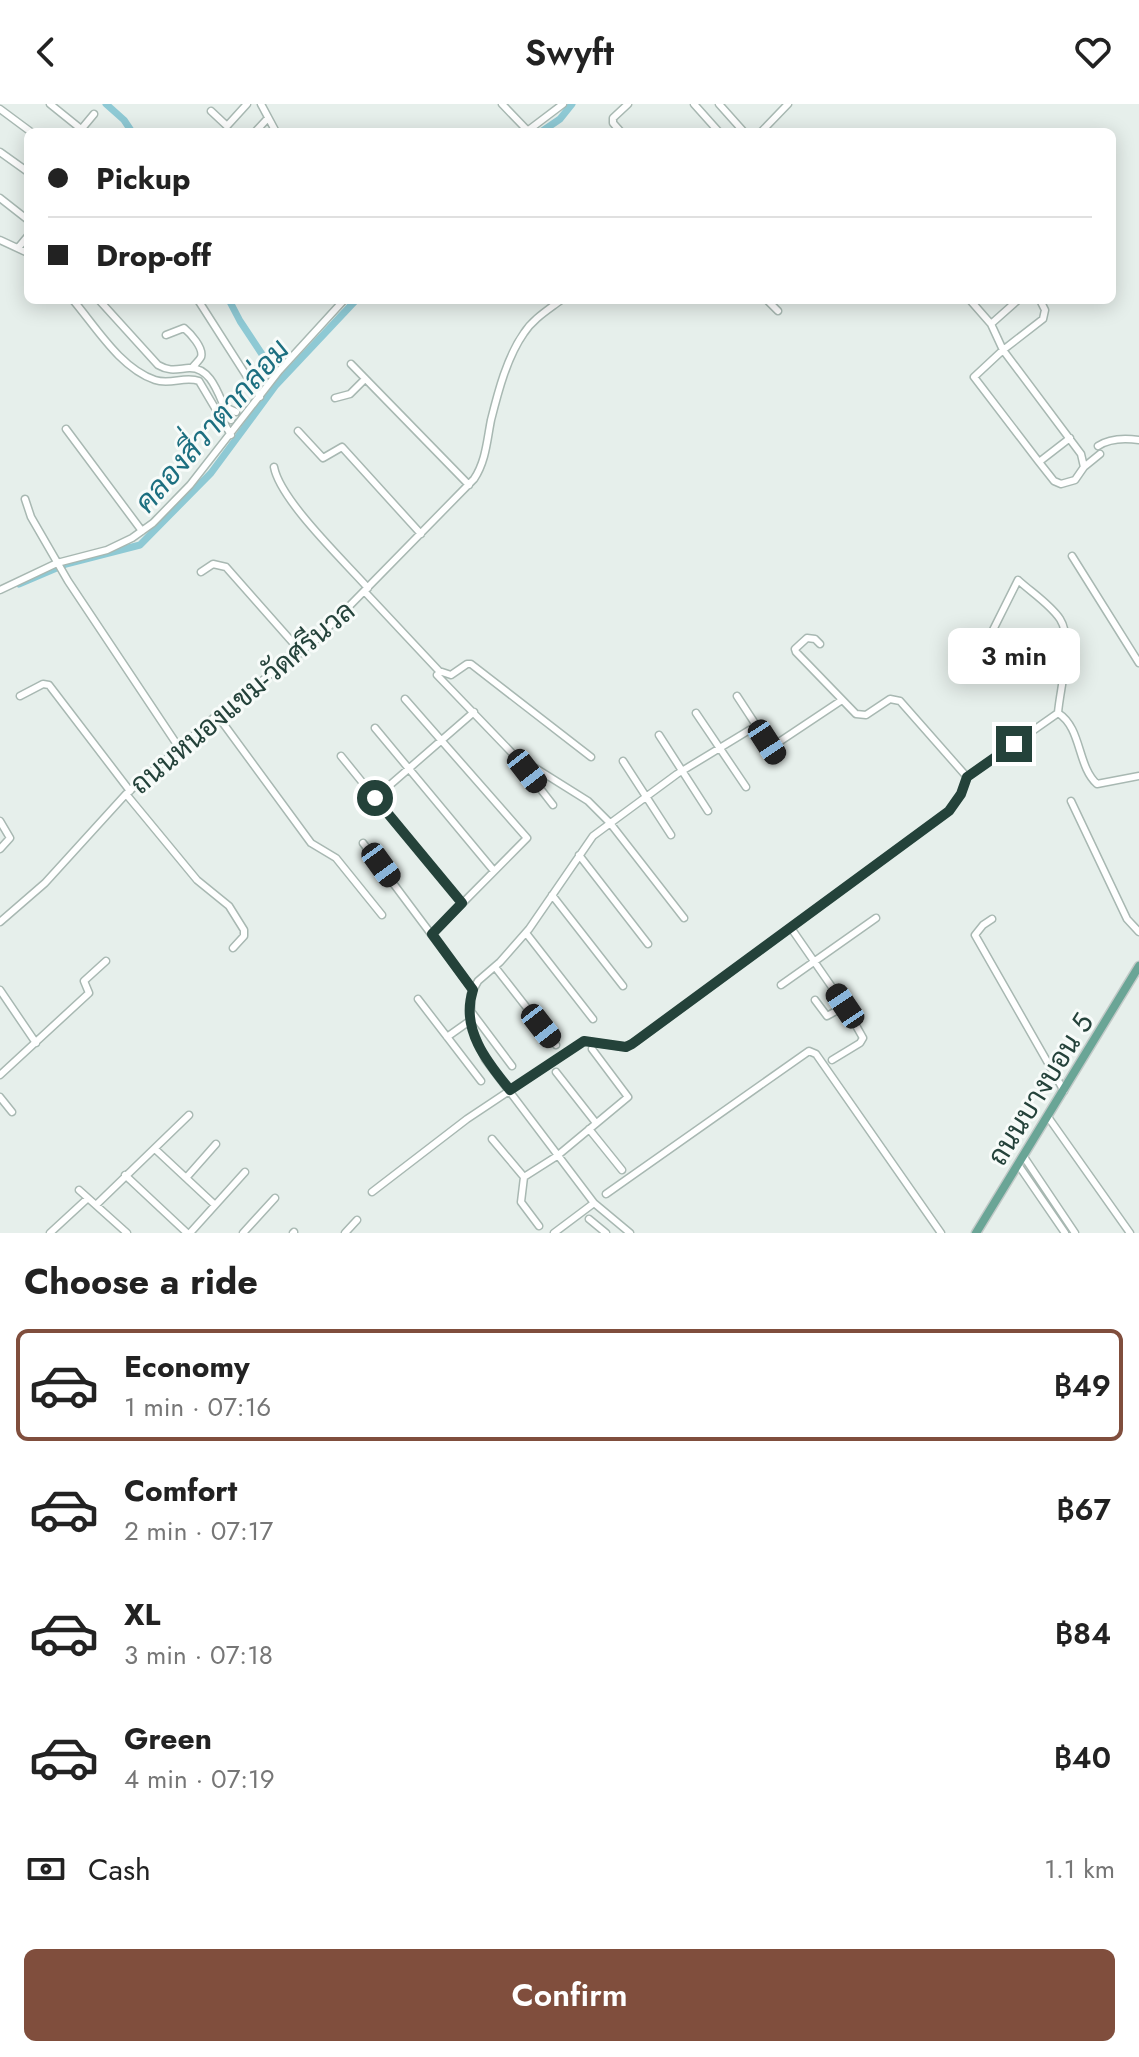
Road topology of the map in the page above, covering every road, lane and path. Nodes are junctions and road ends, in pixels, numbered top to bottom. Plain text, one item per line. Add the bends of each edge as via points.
1 (247, 104) edge
2 (261, 104) edge
3 (502, 104) edge
4 (563, 104) edge
5 (628, 104) edge
6 (694, 104) edge
7 (719, 104) edge
8 (788, 104) edge
9 (54, 105) edge
10 (0, 109) edge
11 (211, 111) dead end
12 (94, 114) dead end
13 (268, 118) junction
14 (222, 124) junction
15 (26, 128) edge
16 (78, 128) edge
17 (82, 128) edge
18 (219, 128) edge
19 (259, 128) edge
20 (274, 128) edge
21 (524, 128) edge
22 (531, 128) edge
23 (617, 128) edge
24 (715, 128) edge
25 (740, 128) edge
26 (765, 128) edge
27 (0, 152) edge
28 (24, 169) edge
29 (0, 198) edge
30 (24, 217) edge
31 (0, 240) edge
32 (24, 241) edge
33 (18, 248) junction
34 (24, 251) edge
35 (76, 304) edge
36 (103, 304) edge
37 (201, 304) edge
38 (337, 304) edge
39 (556, 304) edge
40 (771, 304) edge
41 (974, 304) edge
42 (1014, 304) edge
43 (1042, 304) edge
44 (778, 311) dead end
45 (991, 324) junction
46 (166, 335) dead end
47 (1003, 350) junction
48 (351, 364) dead end
49 (192, 368) junction
50 (364, 380) junction
51 (260, 397) junction
52 (335, 398) dead end
53 (225, 407) junction
54 (240, 415) junction
55 (234, 423) junction
56 (66, 429) dead end
57 (298, 431) dead end
58 (231, 435) junction
59 (1070, 438) junction
60 (1139, 440) edge
61 (1099, 450) junction
62 (1081, 454) junction
63 (1039, 462) junction
64 (274, 467) dead end
65 (1084, 467) junction
66 (469, 485) junction
67 (25, 499) dead end
68 (142, 531) junction
69 (421, 534) junction
70 (1072, 556) dead end
71 (58, 566) junction
72 (201, 572) dead end
73 (0, 590) edge
74 (367, 590) junction
75 (820, 644) dead end
76 (983, 650) dead end
77 (302, 653) junction
78 (1139, 663) edge
79 (437, 675) dead end
80 (20, 696) dead end
81 (737, 696) dead end
82 (405, 699) dead end
83 (842, 700) junction
84 (474, 712) junction
85 (696, 713) dead end
86 (1058, 713) junction
87 (217, 715) junction
88 (756, 726) junction
89 (375, 728) dead end
90 (659, 735) dead end
91 (441, 740) junction
92 (779, 742) dead end
93 (180, 749) junction
94 (720, 749) junction
95 (513, 754) junction
96 (341, 756) dead end
97 (591, 757) dead end
98 (777, 757) dead end
99 (623, 761) dead end
100 (408, 769) junction
101 (682, 771) junction
102 (970, 776) junction
103 (1139, 776) edge
104 (746, 787) dead end
105 (128, 792) junction
106 (647, 797) junction
107 (375, 798) junction
108 (1071, 801) dead end
109 (553, 805) dead end
110 (708, 811) dead end
111 (0, 821) edge
112 (610, 823) junction
113 (671, 835) dead end
114 (363, 843) dead end
115 (0, 849) edge
116 (579, 855) junction
117 (494, 871) junction
118 (552, 895) junction
119 (462, 903) junction
120 (382, 915) dead end
121 (684, 918) dead end
122 (876, 918) dead end
123 (992, 919) dead end
124 (0, 922) edge
125 (791, 928) junction
126 (1139, 932) edge
127 (526, 933) junction
128 (432, 934) junction
129 (648, 944) dead end
130 (233, 948) dead end
131 (814, 960) junction
132 (106, 961) dead end
133 (1139, 966) edge
134 (495, 967) junction
135 (781, 985) dead end
136 (623, 986) dead end
137 (0, 990) edge
138 (473, 990) junction
139 (418, 999) dead end
140 (815, 1000) dead end
141 (845, 1006) junction
142 (470, 1010) junction
143 (593, 1019) dead end
144 (471, 1020) junction
145 (447, 1037) junction
146 (36, 1043) junction
147 (556, 1045) dead end
148 (592, 1049) dead end
149 (828, 1062) junction
150 (512, 1066) dead end
151 (556, 1072) dead end
152 (0, 1075) edge
153 (481, 1081) dead end
154 (510, 1090) junction
155 (1064, 1091) junction
156 (0, 1097) edge
157 (12, 1112) dead end
158 (189, 1115) dead end
159 (1048, 1117) junction
160 (596, 1123) junction
161 (589, 1129) junction
162 (492, 1139) dead end
163 (216, 1144) dead end
164 (155, 1149) junction
165 (557, 1156) junction
166 (1022, 1162) junction
167 (622, 1170) dead end
168 (245, 1172) dead end
169 (125, 1175) junction
170 (524, 1177) junction
171 (186, 1178) junction
172 (79, 1190) dead end
173 (372, 1192) dead end
174 (606, 1194) dead end
175 (88, 1198) junction
176 (275, 1198) dead end
177 (594, 1203) junction
178 (96, 1205) junction
179 (215, 1205) junction
180 (589, 1219) dead end
181 (357, 1220) dead end
182 (1063, 1223) junction
183 (58, 1225) junction
184 (539, 1226) dead end
185 (50, 1233) edge
186 (67, 1233) edge
187 (127, 1233) edge
188 (189, 1233) edge
189 (243, 1233) edge
190 (345, 1233) edge
191 (554, 1233) edge
192 (606, 1233) edge
193 (629, 1233) edge
194 (941, 1233) edge
195 (976, 1233) edge
196 (1065, 1233) edge
197 (1075, 1233) edge
198 (1130, 1233) edge

1 - 14 street via 230,125
2 - 13 street
3 - 21 street
4 - 22 street
5 - 23 street via 613,118
6 - 24 street
7 - 25 street
8 - 26 street
9 - 16 street
10 - 15 street
11 - 14 street
12 - 17 street
13 - 19 street
13 - 20 street
14 - 18 street
27 - 28 street
29 - 30 street
31 - 33 street
32 - 33 street
33 - 34 street
35 - 58 street via 135,369 166,383 199,381
36 - 49 street via 158,365
37 - 51 street
38 - 51 street
39 - 66 street, ถนนหนองแขม-วัดศรีนวล via 524,331 495,406 481,468
40 - 44 street
41 - 45 street
42 - 45 street
43 - 47 street via 1043,319
45 - 47 street
46 - 49 street via 184,328 190,333 202,352
47 - 59 street
47 - 63 street via 977,372 976,382
48 - 50 street
49 - 53 street via 205,374
50 - 52 street via 350,394
50 - 66 street
51 - 54 street
53 - 54 street
53 - 55 street
54 - 55 street
55 - 58 street
56 - 68 street
57 - 69 street via 323,458 342,447
58 - 68 street via 171,507
59 - 62 street
59 - 63 street
60 - 61 street via 1113,440
61 - 62 street
61 - 65 street
62 - 65 street
63 - 65 street via 1061,484 1075,480
64 - 74 street via 288,497
66 - 69 street, ถนนหนองแขม-วัดศรีนวล
67 - 71 street
68 - 71 street via 107,550
69 - 74 street, ถนนหนองแขม-วัดศรีนวล
70 - 78 street
71 - 73 street
71 - 93 street
72 - 77 street via 213,564 226,567
74 - 77 street, ถนนหนองแขม-วัดศรีนวล
74 - 97 street via 439,671 451,675 467,664 476,667
75 - 83 street via 807,638 795,649
76 - 86 street via 1018,580 1055,614 1065,631
77 - 87 street, ถนนหนองแขม-วัดศรีนวล
79 - 84 street
80 - 105 street via 49,685
81 - 88 street
82 - 91 street
83 - 92 street
83 - 102 street via 861,716 890,699 900,701
84 - 91 street
84 - 95 street
85 - 94 street
86 - 102 street
86 - 103 street via 1066,719 1097,784
87 - 93 street, ถนนหนองแขม-วัดศรีนวล
87 - 120 street via 311,843 336,858
88 - 94 street
88 - 98 street
89 - 100 street
90 - 101 street
91 - 100 street
91 - 117 street via 527,838
93 - 105 street, ถนนหนองแขม-วัดศรีนวล
94 - 101 street
94 - 104 street
95 - 109 street
95 - 112 street via 588,801
96 - 107 street
99 - 106 street
100 - 107 street
100 - 117 street
101 - 106 street
101 - 110 street
102 - 125 street via 949,811
105 - 124 street, ถนนหนองแขม-วัดศรีนวล via 45,883
105 - 130 street via 197,880 237,916 244,936
106 - 112 street
106 - 113 street
107 - 119 street
108 - 126 street via 1127,919
111 - 115 street via 10,836
112 - 116 street
112 - 121 street
114 - 128 street
116 - 118 street
116 - 129 street
117 - 119 street
118 - 127 street
118 - 136 street
119 - 128 street
122 - 131 street
123 - 155 street via 975,935
125 - 131 street
125 - 154 street via 632,1044 584,1041
127 - 134 street
127 - 143 street
128 - 138 street
131 - 135 street
131 - 141 street
132 - 146 street via 84,981 89,993
133 - 155 main road, ถนนบางบอน 5
134 - 138 street
134 - 147 street
137 - 146 street
138 - 142 street
139 - 145 street
140 - 141 street via 827,1016
141 - 149 street via 863,1038
142 - 144 street
142 - 150 street
144 - 145 street
144 - 154 street via 485,1059
145 - 153 street
146 - 152 street
148 - 160 street via 628,1097
149 - 174 street via 809,1051 801,1054
149 - 194 street
151 - 160 street
154 - 165 street
154 - 173 street
155 - 159 main road, ถนนบางบอน 5
156 - 157 street
158 - 164 street
159 - 166 main road, ถนนบางบอน 5
159 - 198 street
160 - 161 street
161 - 165 street
161 - 167 street
162 - 170 street
163 - 171 street
164 - 169 street
164 - 171 street
165 - 170 street
165 - 177 street
166 - 182 street
166 - 195 main road, ถนนบางบอน 5
168 - 179 street
169 - 178 street
169 - 188 street
170 - 184 street via 521,1202
171 - 179 street
172 - 175 street
175 - 178 street
175 - 183 street
176 - 189 street
177 - 191 street
177 - 193 street
178 - 187 street
179 - 188 street
180 - 192 street
181 - 190 street
182 - 196 street
182 - 197 street
183 - 185 street
183 - 186 street

